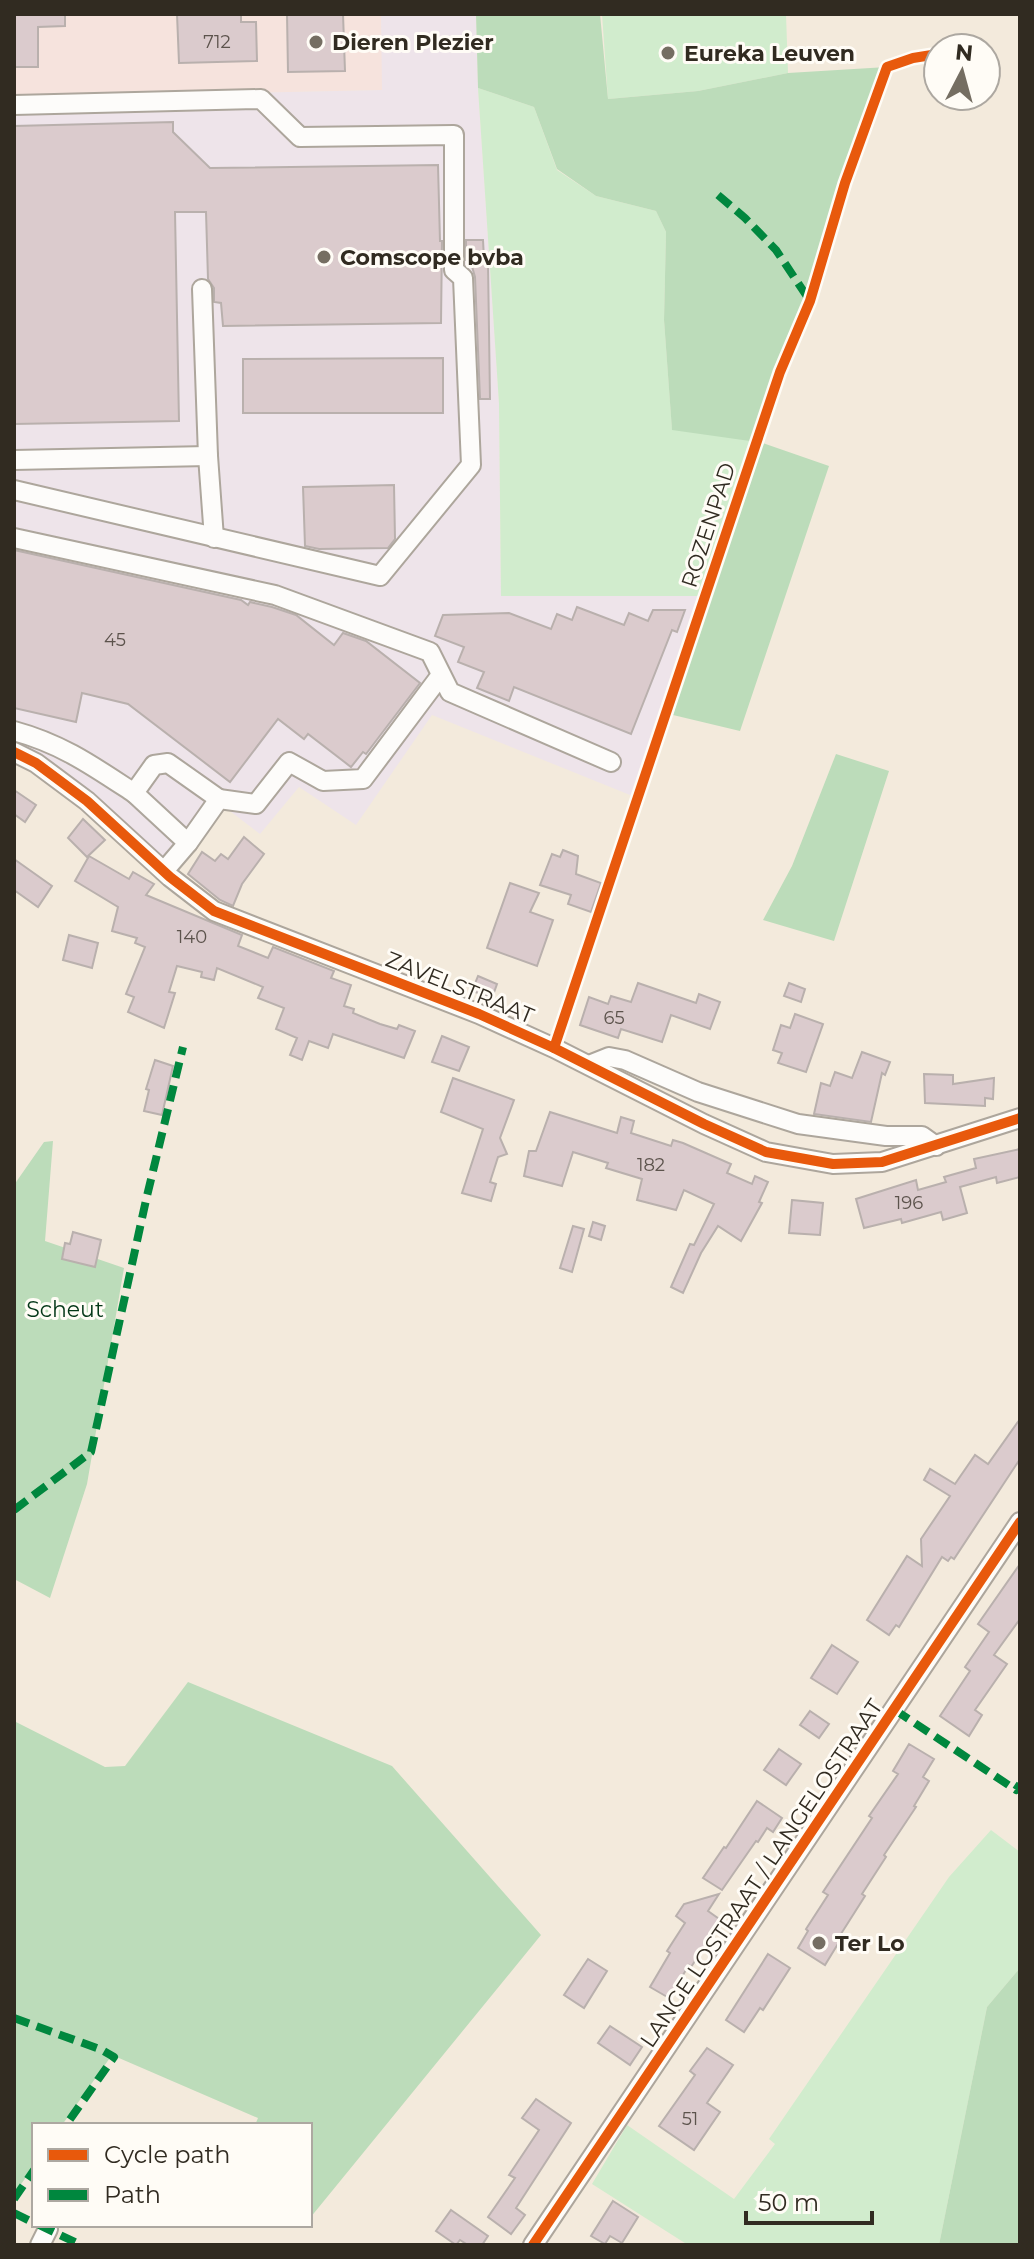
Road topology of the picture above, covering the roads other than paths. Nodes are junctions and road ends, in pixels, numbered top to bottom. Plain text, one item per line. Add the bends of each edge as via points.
1 (14, 105) edge
2 (202, 289) dead end
3 (208, 456) junction
4 (14, 460) edge
5 (14, 490) edge
6 (14, 538) edge
7 (214, 538) junction
8 (441, 675) junction
9 (14, 731) edge
10 (14, 752) edge
11 (611, 762) dead end
12 (111, 778) junction
13 (134, 793) junction
14 (219, 799) junction
15 (87, 801) junction
16 (188, 843) junction
17 (164, 871) junction
18 (589, 1065) junction
19 (1020, 1118) edge
20 (936, 1146) junction
21 (1020, 1522) edge
22 (533, 2245) edge

1 - 7 street via 261,99 300,137 454,135 454,270 463,278 471,465 380,576
2 - 3 street
3 - 4 street
3 - 7 street
5 - 7 street
6 - 8 street via 275,595 430,652
8 - 11 street via 450,692
8 - 14 street via 363,779 323,781 289,762 256,804
9 - 12 street via 47,740
10 - 15 street, ZAVELSTRAAT
12 - 13 street
12 - 15 street
13 - 14 street via 154,765 168,763
13 - 16 street
14 - 16 street
15 - 17 street, ZAVELSTRAAT
16 - 17 street
17 - 18 street, ZAVELSTRAAT via 214,911 479,1014
18 - 20 street via 601,1058 625,1060 698,1092 798,1124 922,1136
18 - 20 street, ZAVELSTRAAT via 735,1139 789,1158 833,1164 882,1162
19 - 20 street, ZAVELSTRAAT
21 - 22 street, LANGE LOSTRAAT / LANGELOSTRAAT

